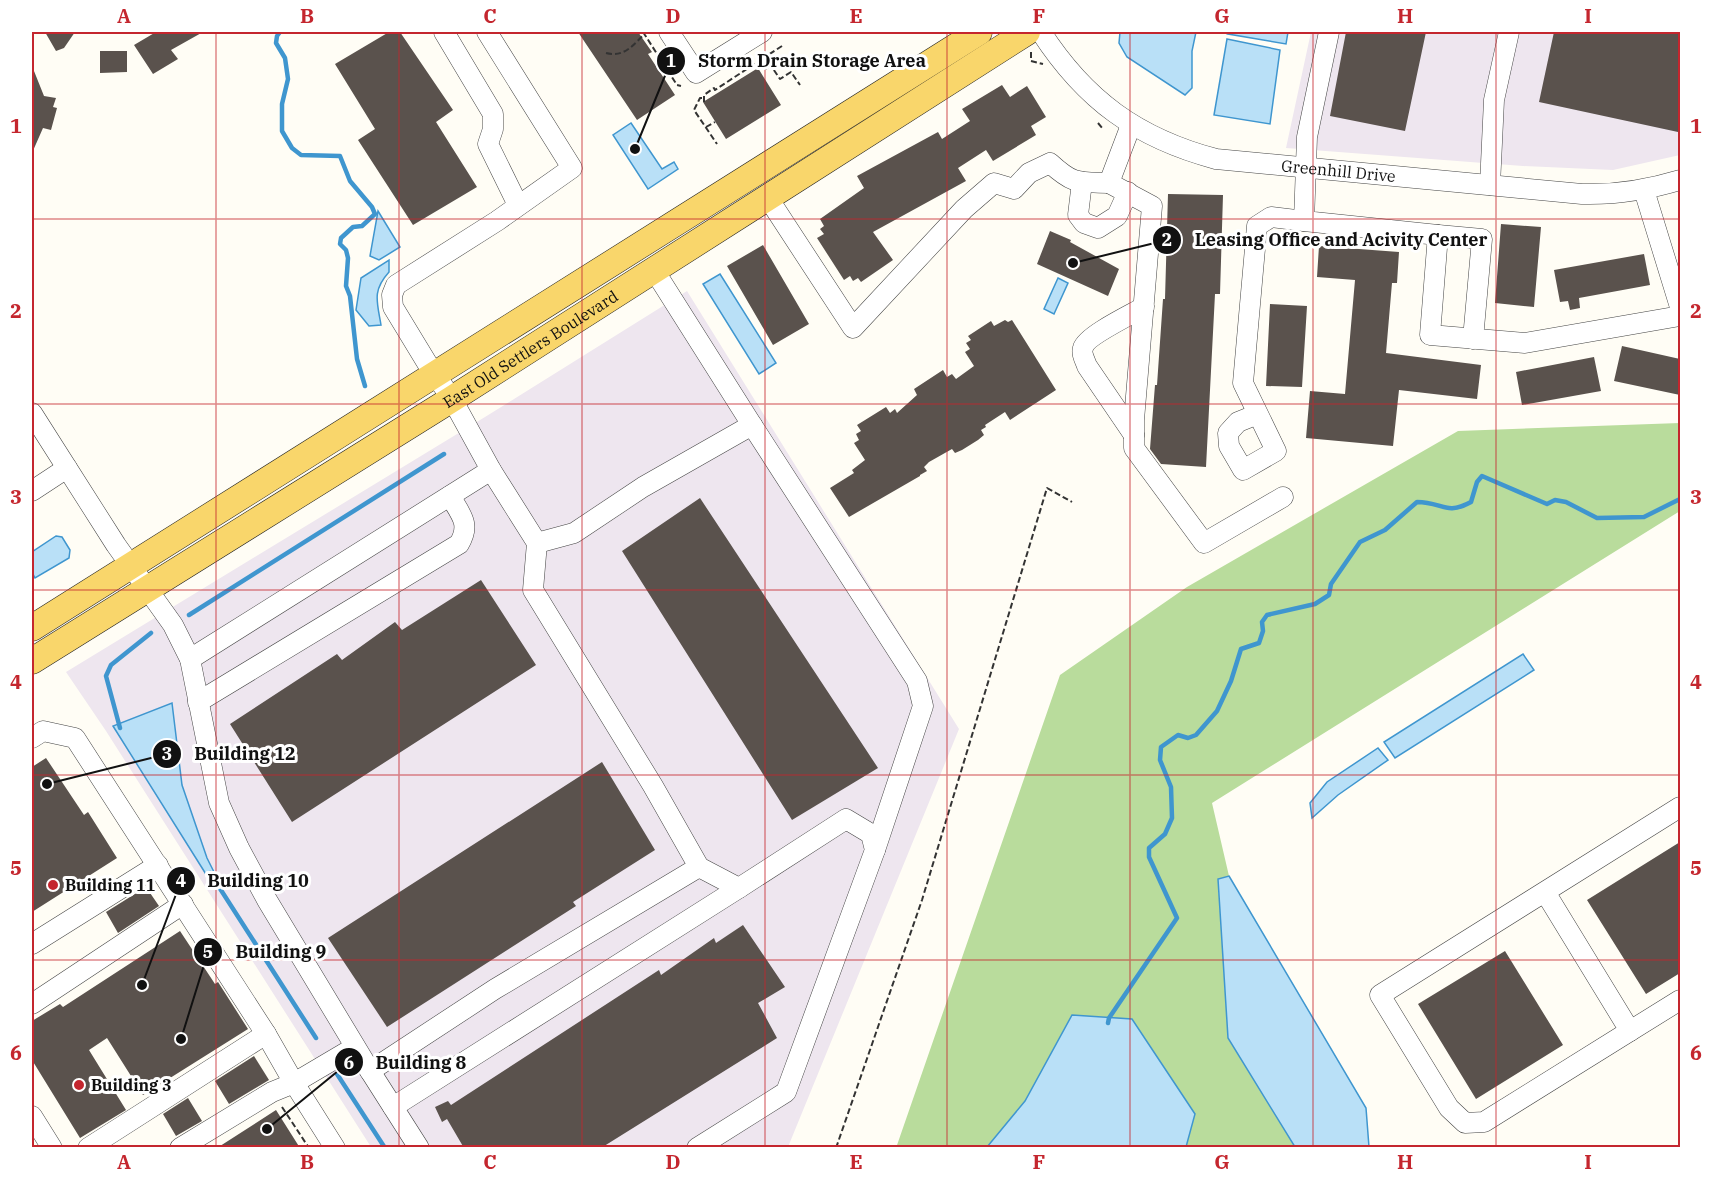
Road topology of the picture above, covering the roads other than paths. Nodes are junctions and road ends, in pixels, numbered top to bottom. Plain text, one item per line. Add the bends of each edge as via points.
1 (444, 32) edge
2 (488, 32) edge
3 (669, 32) edge
4 (762, 32) edge
5 (979, 32) edge
6 (1027, 32) edge
7 (1041, 32) edge
8 (1329, 32) edge
9 (1509, 32) edge
10 (1131, 125) junction
11 (1305, 167) junction
12 (1680, 180) edge
13 (1082, 182) junction
14 (1109, 183) junction
15 (1490, 185) junction
16 (1644, 190) junction
17 (1128, 192) junction
18 (768, 198) junction
19 (518, 205) junction
20 (1304, 220) junction
21 (1438, 235) junction
22 (654, 270) junction
23 (1144, 307) junction
24 (1680, 308) edge
25 (1680, 316) edge
26 (1473, 339) junction
27 (435, 374) junction
28 (452, 399) junction
29 (32, 413) edge
30 (1258, 414) dead end
31 (752, 425) junction
32 (1134, 435) junction
33 (67, 468) junction
34 (491, 470) junction
35 (32, 491) edge
36 (450, 496) junction
37 (1283, 497) dead end
38 (537, 543) junction
39 (131, 567) junction
40 (148, 589) junction
41 (32, 628) edge
42 (190, 659) junction
43 (32, 661) edge
44 (198, 702) junction
45 (32, 738) edge
46 (1680, 807) edge
47 (875, 850) junction
48 (158, 865) junction
49 (699, 867) junction
50 (739, 888) junction
51 (1545, 892) junction
52 (183, 904) junction
53 (32, 944) edge
54 (1680, 999) edge
55 (32, 1004) edge
56 (1630, 1031) junction
57 (266, 1034) junction
58 (355, 1047) junction
59 (370, 1071) junction
60 (294, 1083) junction
61 (393, 1107) junction
62 (32, 1116) edge
63 (52, 1148) edge
64 (88, 1148) edge
65 (180, 1148) edge
66 (334, 1148) edge
67 (419, 1148) edge
68 (697, 1148) edge

1 - 19 street via 493,114 488,144
2 - 19 street via 572,168
3 - 4 street via 696,73
5 - 27 main road, East Old Settlers Boulevard
6 - 18 main road, East Old Settlers Boulevard
7 - 10 street, Greenhill Drive via 1070,72
8 - 11 street via 1307,137
9 - 15 street via 1494,100
10 - 11 street, Greenhill Drive via 1168,144 1216,159
10 - 14 street
11 - 15 street, Greenhill Drive
11 - 20 street
12 - 16 street, Greenhill Drive
13 - 14 street
13 - 17 street via 1078,215 1083,223 1098,228 1117,216
13 - 18 street via 1067,179 1050,163 1029,173 1014,189 994,183 964,209 852,328
14 - 17 street
15 - 16 street, Greenhill Drive via 1607,195
16 - 24 street
17 - 23 street via 1152,206
18 - 22 main road, East Old Settlers Boulevard
19 - 27 street via 396,285 393,307
20 - 21 street
20 - 30 street via 1271,217 1257,226 1243,383
21 - 26 street via 1430,335
21 - 26 street via 1482,239
22 - 28 main road, East Old Settlers Boulevard
22 - 31 street
23 - 32 street
23 - 32 street via 1091,338 1083,348 1087,366
25 - 26 street via 1525,343
27 - 28 street
27 - 39 main road, East Old Settlers Boulevard
28 - 34 street
28 - 40 main road, East Old Settlers Boulevard
29 - 33 street
31 - 38 street via 643,487 574,533
31 - 47 street via 917,681 923,706
32 - 37 street via 1134,448 1204,543
33 - 35 street
33 - 39 street
34 - 36 street
34 - 38 street
36 - 42 street
36 - 44 street via 465,521 465,534 459,544
38 - 49 street via 533,590
39 - 40 street
39 - 41 main road, East Old Settlers Boulevard
40 - 42 street
40 - 43 main road, East Old Settlers Boulevard
42 - 44 street
44 - 58 street via 219,803 238,848
45 - 48 street via 43,731 75,738
46 - 51 street
47 - 50 street via 871,834 846,819
47 - 68 street via 786,1092
48 - 52 street
48 - 53 street
49 - 50 street
49 - 59 street via 495,989
50 - 61 street
51 - 56 street
51 - 56 street via 1380,995 1449,1108 1465,1123 1484,1122
52 - 55 street
52 - 57 street
54 - 56 street
57 - 60 street
57 - 64 street
58 - 59 street
58 - 60 street
59 - 61 street
60 - 65 street via 272,1092
60 - 66 street
61 - 67 street
62 - 63 street

